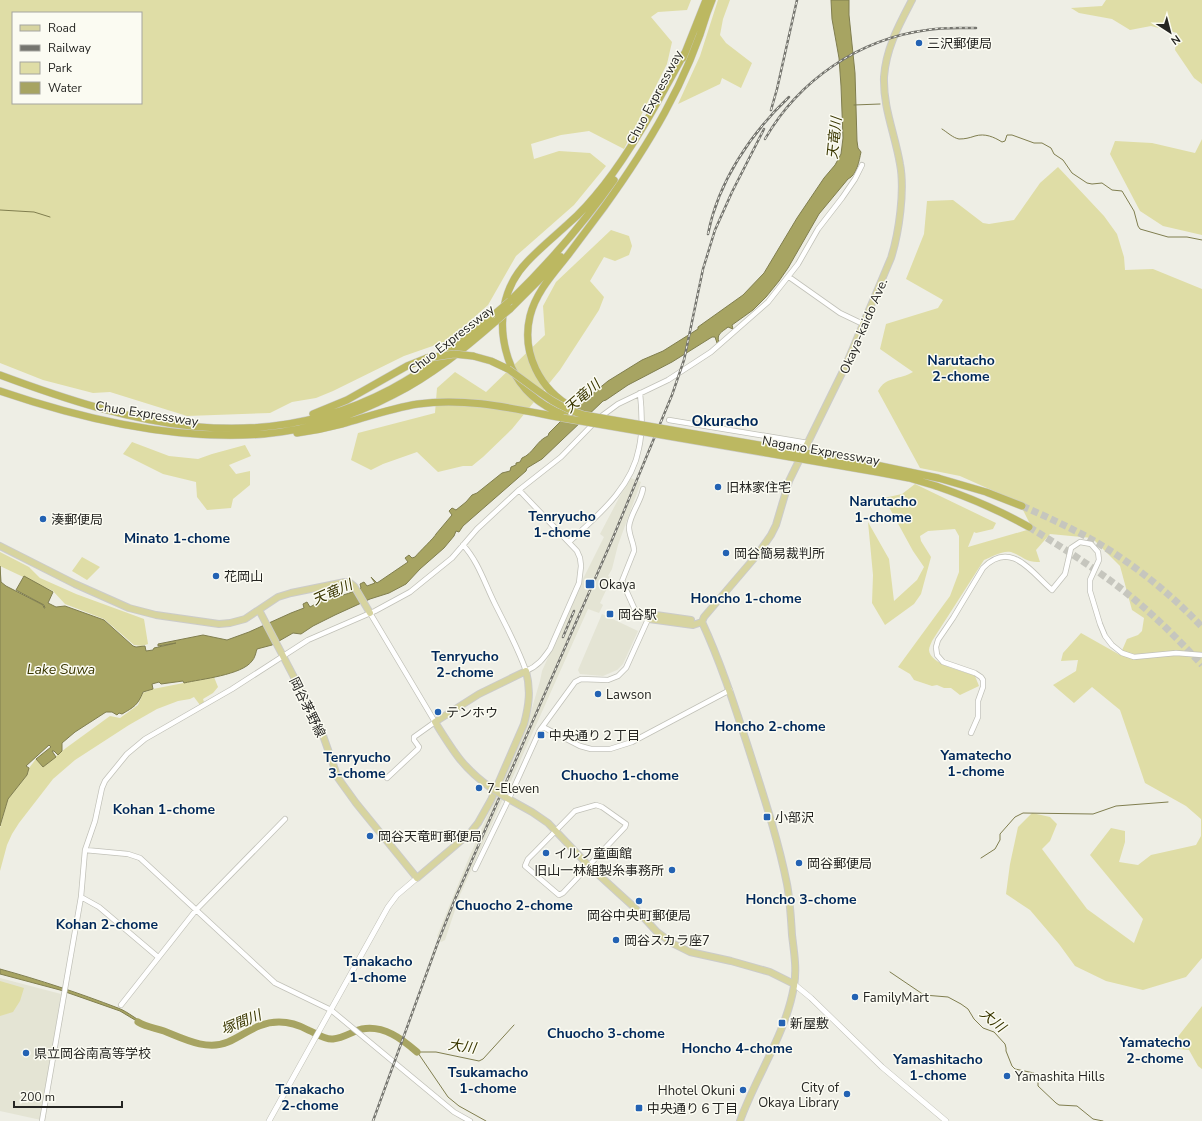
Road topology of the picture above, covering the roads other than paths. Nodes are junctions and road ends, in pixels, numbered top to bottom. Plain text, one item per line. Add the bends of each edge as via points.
1 (706, 0) edge
2 (712, 0) edge
3 (912, 0) edge
4 (708, 10) junction
5 (684, 54) junction
6 (862, 165) dead end
7 (789, 277) junction
8 (863, 324) junction
9 (510, 370) junction
10 (3, 376) edge
11 (0, 391) edge
12 (640, 393) junction
13 (110, 411) junction
14 (669, 420) dead end
15 (602, 421) junction
16 (144, 428) junction
17 (808, 443) junction
18 (643, 489) dead end
19 (519, 490) junction
20 (1022, 506) tunnel mouth
21 (1029, 527) tunnel mouth
22 (569, 542) junction
23 (463, 545) junction
24 (0, 546) edge
25 (635, 610) dead end
26 (370, 611) junction
27 (260, 612) junction
28 (649, 617) joint
29 (702, 622) junction
30 (282, 654) junction
31 (1202, 655) edge
32 (526, 671) junction
33 (730, 690) junction
34 (435, 722) junction
35 (543, 727) junction
36 (971, 733) dead end
37 (387, 778) dead end
38 (506, 798) junction
39 (285, 819) dead end
40 (556, 831) junction
41 (85, 850) junction
42 (589, 866) junction
43 (475, 868) dead end
44 (417, 878) junction
45 (81, 897) junction
46 (196, 910) junction
47 (158, 957) junction
48 (794, 984) junction
49 (121, 1005) dead end
50 (331, 1010) junction
51 (42, 1121) edge
52 (268, 1121) edge
53 (470, 1121) edge
54 (740, 1121) edge
55 (946, 1121) edge

1 - 5 highway, Chuo Expressway
2 - 4 highway, Chuo Expressway
3 - 8 main road, Okaya-kaido Ave. via 893,36 884,75 886,106 902,174 896,244
4 - 15 highway, bridge via 695,50 658,125 614,193 552,274 536,301 530,318 530,354 549,390 560,400
4 - 16 highway, Chuo Expressway, bridge via 678,82 656,123 604,203 538,281 510,309 452,357 408,387 368,407 329,421 281,432 246,435
5 - 9 highway via 648,120 612,174 579,214 527,262 514,279 505,299 502,320
5 - 13 highway, Chuo Expressway, bridge via 671,84 629,158 560,249 510,301 451,351 406,381 360,403 312,418 263,427 219,429 177,425
6 - 7 street
7 - 8 street via 840,313
7 - 12 street via 768,302 711,352 668,380
8 - 17 main road, Okaya-kaido Ave.
9 - 13 highway, bridge via 474,356 454,354 427,358 407,366 334,406 280,423 244,426 193,424
9 - 15 highway, bridge via 528,393 549,408 565,415
10 - 13 highway, Chuo Expressway
11 - 16 highway, Chuo Expressway via 73,413
12 - 19 street via 603,415 561,457
12 - 22 street via 642,411 639,449 630,474 611,502
14 - 17 street
15 - 16 highway, bridge via 503,407 431,402 309,431 253,438 197,437
15 - 20 highway, Nagano Expressway, bridge via 868,464 938,478
15 - 21 highway, Nagano Expressway, bridge via 909,478 982,504
17 - 29 main road, Okaya-kaido Ave. via 789,481 771,535
18 - 25 street via 629,525 634,552 622,581
19 - 22 street
19 - 23 street
22 - 32 street via 580,558 579,582 550,649 538,665
23 - 26 street via 448,562 410,592
23 - 32 street via 469,551
24 - 27 main road via 75,584 140,611 219,624 245,619
26 - 27 main road via 352,584 345,582 278,597
26 - 30 street
26 - 34 street
27 - 30 main road, 岡谷茅野線
28 - 29 main road
28 - 35 street via 626,668 612,678 581,679 575,682
29 - 33 main road
30 - 41 street via 232,689 146,739 127,754 105,781
30 - 44 main road, 岡谷茅野線 via 320,727 338,778
31 - 36 street via 1176,653 1134,657 1122,653 1112,645 1100,624 1090,591 1090,580 1100,558 1091,544 1080,542 1071,548 1065,574 1052,590 1024,563 1012,558 995,559 983,568 936,647 938,657 943,662 975,673 983,680 978,701 978,717
32 - 34 main road via 479,694
32 - 44 main road via 529,692 524,724 485,813 470,833
33 - 35 street via 632,742 610,749 580,746
33 - 48 main road via 760,784 787,885
34 - 37 street via 414,737 418,749
34 - 38 main road, bridge via 459,759 478,778
35 - 38 street
38 - 40 main road via 542,818
38 - 43 street
39 - 46 street
40 - 42 main road
40 - 42 street via 528,859 525,866 527,869 558,895
40 - 42 street via 575,811 596,806 602,807 626,824
41 - 45 street
41 - 46 street via 137,856
42 - 48 main road via 657,932 672,943 690,952 770,972
44 - 50 main road via 388,907
45 - 47 street via 105,911
45 - 51 street
46 - 47 street
46 - 50 street via 275,983
47 - 49 street
48 - 54 main road via 779,1036
48 - 55 main road
50 - 52 main road
50 - 53 street via 454,1112

